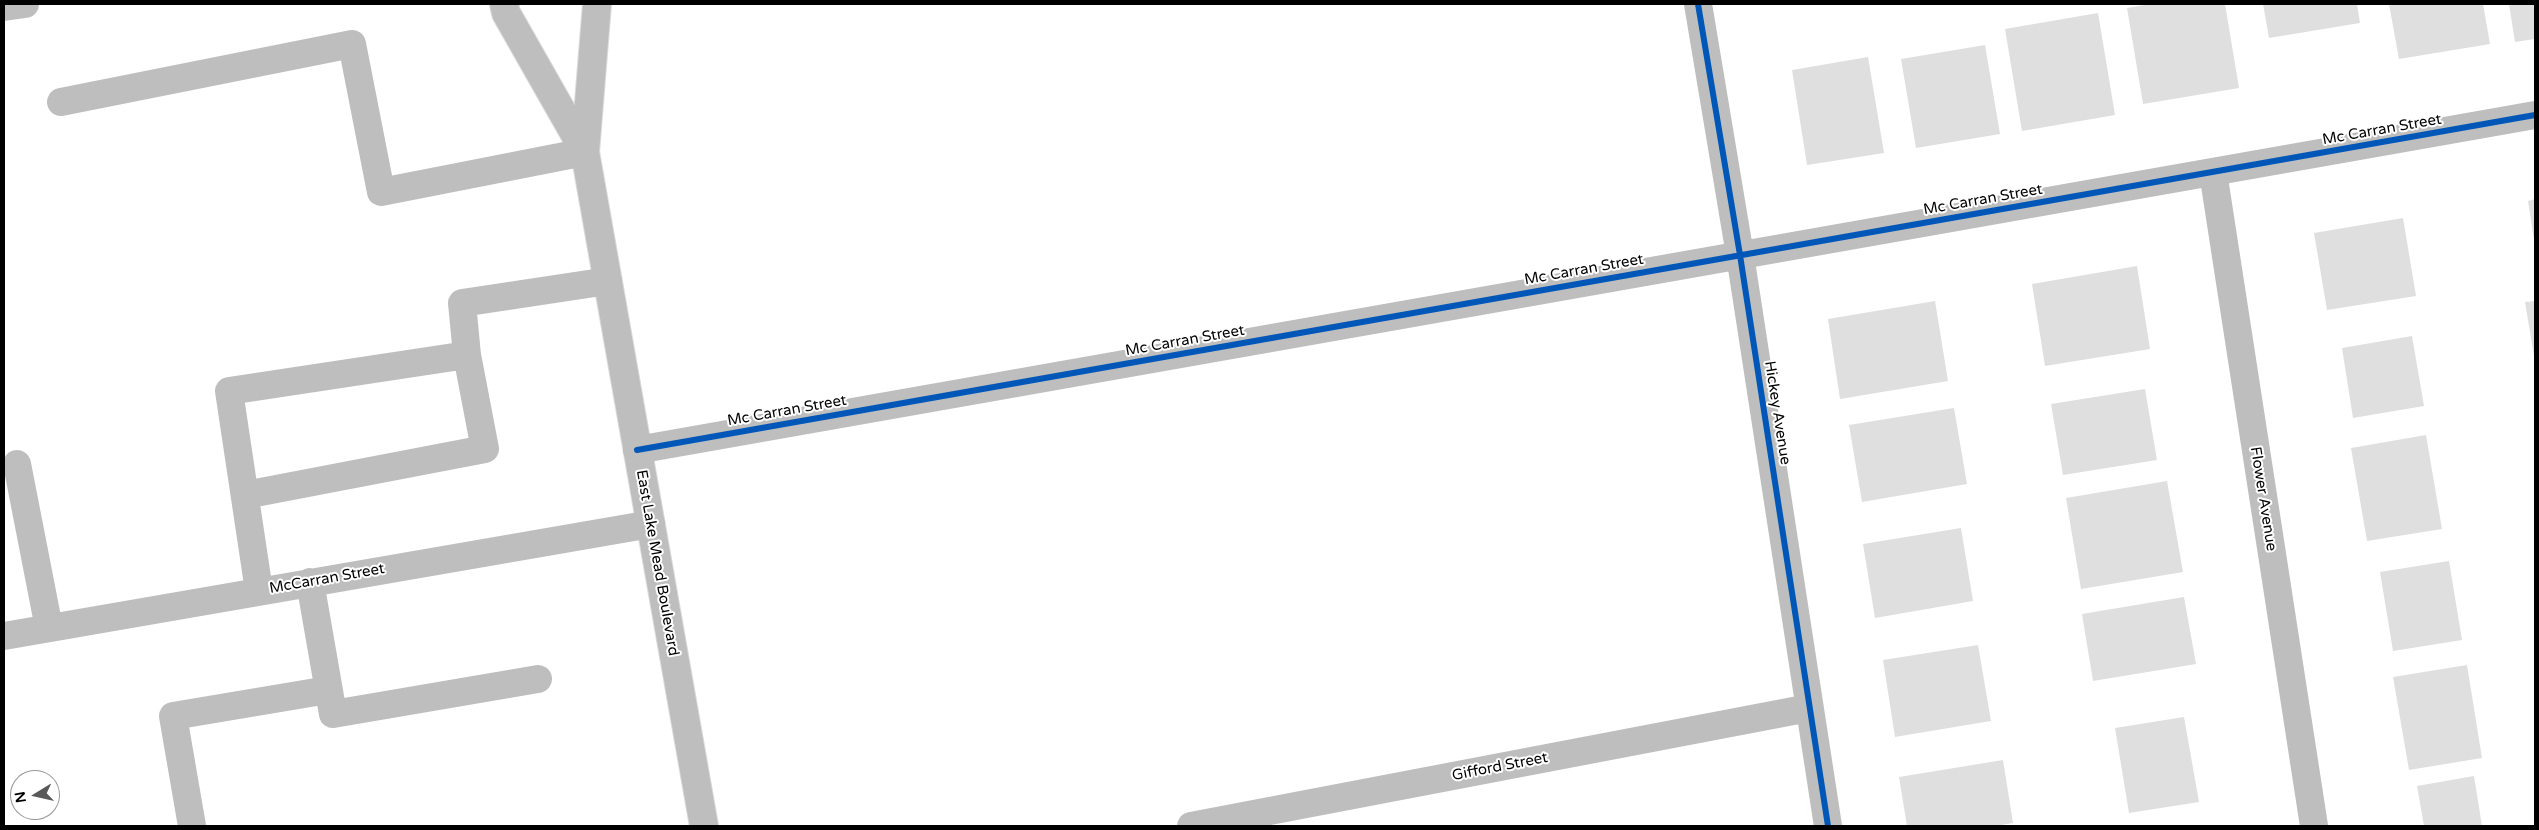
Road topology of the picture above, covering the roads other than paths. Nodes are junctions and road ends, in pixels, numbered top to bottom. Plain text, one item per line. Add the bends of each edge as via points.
1 (25, 4) edge
2 (504, 4) edge
3 (597, 4) edge
4 (1698, 4) edge
5 (4, 7) edge
6 (60, 102) dead end
7 (2535, 115) edge
8 (585, 152) junction
9 (2213, 172) junction
10 (1740, 256) junction
11 (608, 281) junction
12 (467, 355) junction
13 (638, 450) junction
14 (17, 464) dead end
15 (245, 494) junction
16 (650, 524) junction
17 (310, 582) junction
18 (260, 591) junction
19 (49, 628) junction
20 (4, 636) edge
21 (538, 679) dead end
22 (328, 690) junction
23 (1809, 708) junction
24 (192, 826) edge
25 (704, 826) edge
26 (1191, 826) edge
27 (1828, 826) edge
28 (2314, 826) edge

1 - 5 street
2 - 8 street, East Lake Mead Boulevard
3 - 8 street, East Lake Mead Boulevard
4 - 10 street, Hickey Avenue
6 - 8 street via 352,44 381,192
7 - 9 street, Mc Carran Street
8 - 11 street, East Lake Mead Boulevard
9 - 10 street, Mc Carran Street
9 - 28 street, Flower Avenue
10 - 13 street, Mc Carran Street
10 - 23 street, Hickey Avenue
11 - 12 street via 462,303
11 - 13 street, East Lake Mead Boulevard
12 - 15 street via 485,449
12 - 15 street via 229,391
13 - 16 street, East Lake Mead Boulevard
14 - 19 street
15 - 18 street
16 - 17 street, McCarran Street
16 - 25 street, East Lake Mead Boulevard
17 - 18 street, McCarran Street
17 - 22 street
18 - 19 street, McCarran Street
19 - 20 street, McCarran Street
21 - 22 street via 333,714
22 - 24 street via 173,716
23 - 26 street, Gifford Street
23 - 27 street, Hickey Avenue

